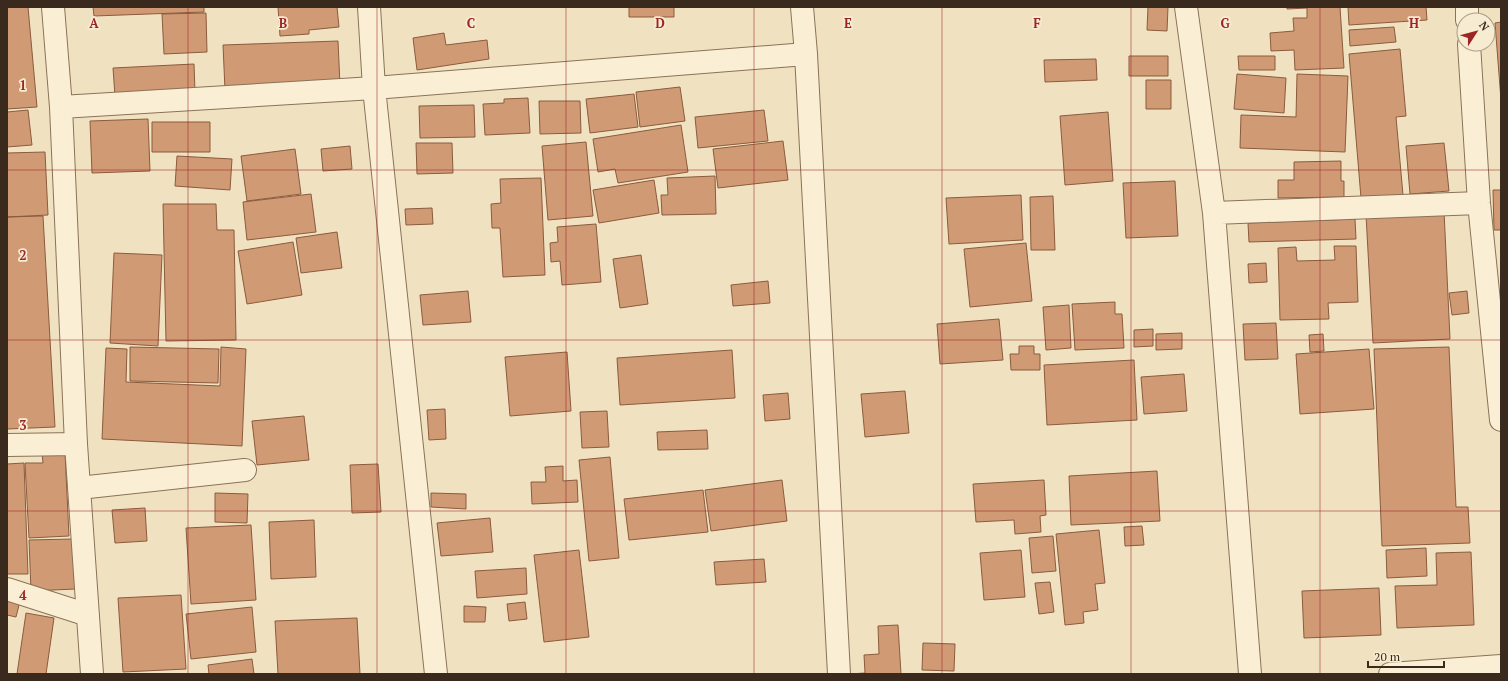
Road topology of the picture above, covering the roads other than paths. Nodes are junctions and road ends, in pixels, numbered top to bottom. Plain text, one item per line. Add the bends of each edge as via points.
1 (53, 7) edge
2 (369, 7) edge
3 (802, 7) edge
4 (1186, 7) edge
5 (1470, 52) edge
6 (806, 54) junction
7 (374, 88) junction
8 (61, 107) junction
9 (1479, 203) junction
10 (1214, 213) junction
11 (1492, 245) edge
12 (1501, 420) edge
13 (76, 444) junction
14 (7, 445) edge
15 (245, 470) dead end
16 (79, 488) junction
17 (7, 589) edge
18 (88, 616) junction
19 (1501, 666) edge
20 (92, 674) edge
21 (436, 674) edge
22 (839, 674) edge
23 (1250, 674) edge
24 (1390, 674) edge

1 - 8 street
2 - 7 street
3 - 6 street
4 - 10 street
5 - 9 street
6 - 7 street
6 - 22 street
7 - 8 street
7 - 21 street
8 - 13 street
9 - 10 street
9 - 11 street
10 - 23 street
11 - 12 street
13 - 14 street
13 - 16 street
15 - 16 street
16 - 18 street
17 - 18 street
18 - 20 street
19 - 24 street

